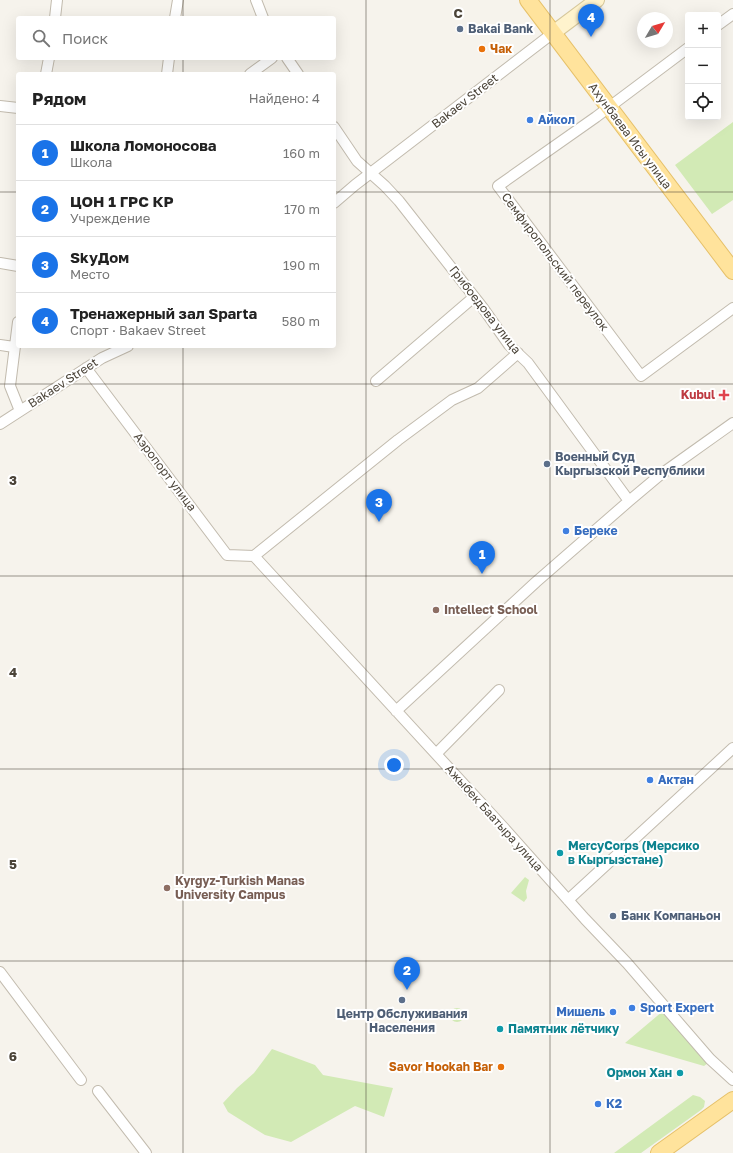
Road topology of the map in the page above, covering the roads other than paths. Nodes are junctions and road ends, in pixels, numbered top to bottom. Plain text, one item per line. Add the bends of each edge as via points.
1 (57, 0) edge
2 (178, 0) edge
3 (256, 0) edge
4 (528, 0) edge
5 (597, 0) edge
6 (733, 14) edge
7 (55, 16) edge
8 (176, 16) edge
9 (262, 16) edge
10 (721, 23) edge
11 (553, 33) junction
12 (685, 50) edge
13 (49, 60) edge
14 (170, 60) edge
15 (269, 60) edge
16 (288, 60) edge
17 (46, 72) edge
18 (167, 72) edge
19 (253, 72) edge
20 (297, 72) edge
21 (0, 106) edge
22 (609, 107) junction
23 (16, 108) edge
24 (336, 130) edge
25 (371, 174) junction
26 (336, 201) edge
27 (0, 263) edge
28 (16, 266) edge
29 (733, 271) edge
30 (474, 297) junction
31 (733, 308) edge
32 (16, 334) edge
33 (0, 345) edge
34 (14, 347) junction
35 (124, 348) edge
36 (518, 353) junction
37 (86, 368) junction
38 (376, 381) dead end
39 (20, 411) junction
40 (733, 422) edge
41 (0, 424) edge
42 (628, 500) junction
43 (254, 556) junction
44 (499, 690) dead end
45 (396, 711) junction
46 (733, 748) edge
47 (436, 754) junction
48 (568, 900) junction
49 (0, 972) edge
50 (81, 1080) dead end
51 (733, 1080) edge
52 (98, 1091) dead end
53 (733, 1100) edge
54 (146, 1153) edge
55 (659, 1153) edge

1 - 7 street
2 - 8 street
3 - 9 street
4 - 11 main road, Ахунбаева Исы улица
5 - 11 main road, Bakaev Street
6 - 10 street
11 - 22 main road, Ахунбаева Исы улица
11 - 25 street, Bakaev Street
12 - 22 street, Семфиропольский переулок
13 - 17 street
14 - 18 street
15 - 19 street
16 - 20 street
21 - 23 street
22 - 29 main road, Ахунбаева Исы улица
22 - 31 street, Семфиропольский переулок via 498,186 641,376
24 - 25 street, Грибоедова улица via 357,161
25 - 26 street, Bakaev Street
25 - 30 street, Грибоедова улица via 399,201
27 - 28 street
30 - 36 street, Грибоедова улица
30 - 38 street
32 - 34 street
33 - 34 street
34 - 39 street via 10,386
35 - 37 street, Bakaev Street
36 - 42 street, Грибоедова улица via 528,363
36 - 43 street via 478,388 452,400 398,440
37 - 39 street, Bakaev Street
37 - 43 street, Аэропорт улица via 227,555
39 - 41 street, Bakaev Street
40 - 42 street
42 - 45 street
43 - 45 street, Ажыбек Баатыра улица
44 - 47 street
45 - 47 street, Ажыбек Баатыра улица
46 - 48 street
47 - 48 street, Ажыбек Баатыра улица
48 - 51 street, Ажыбек Баатыра улица via 627,963 710,1059
49 - 50 street
52 - 54 street
53 - 55 main road

